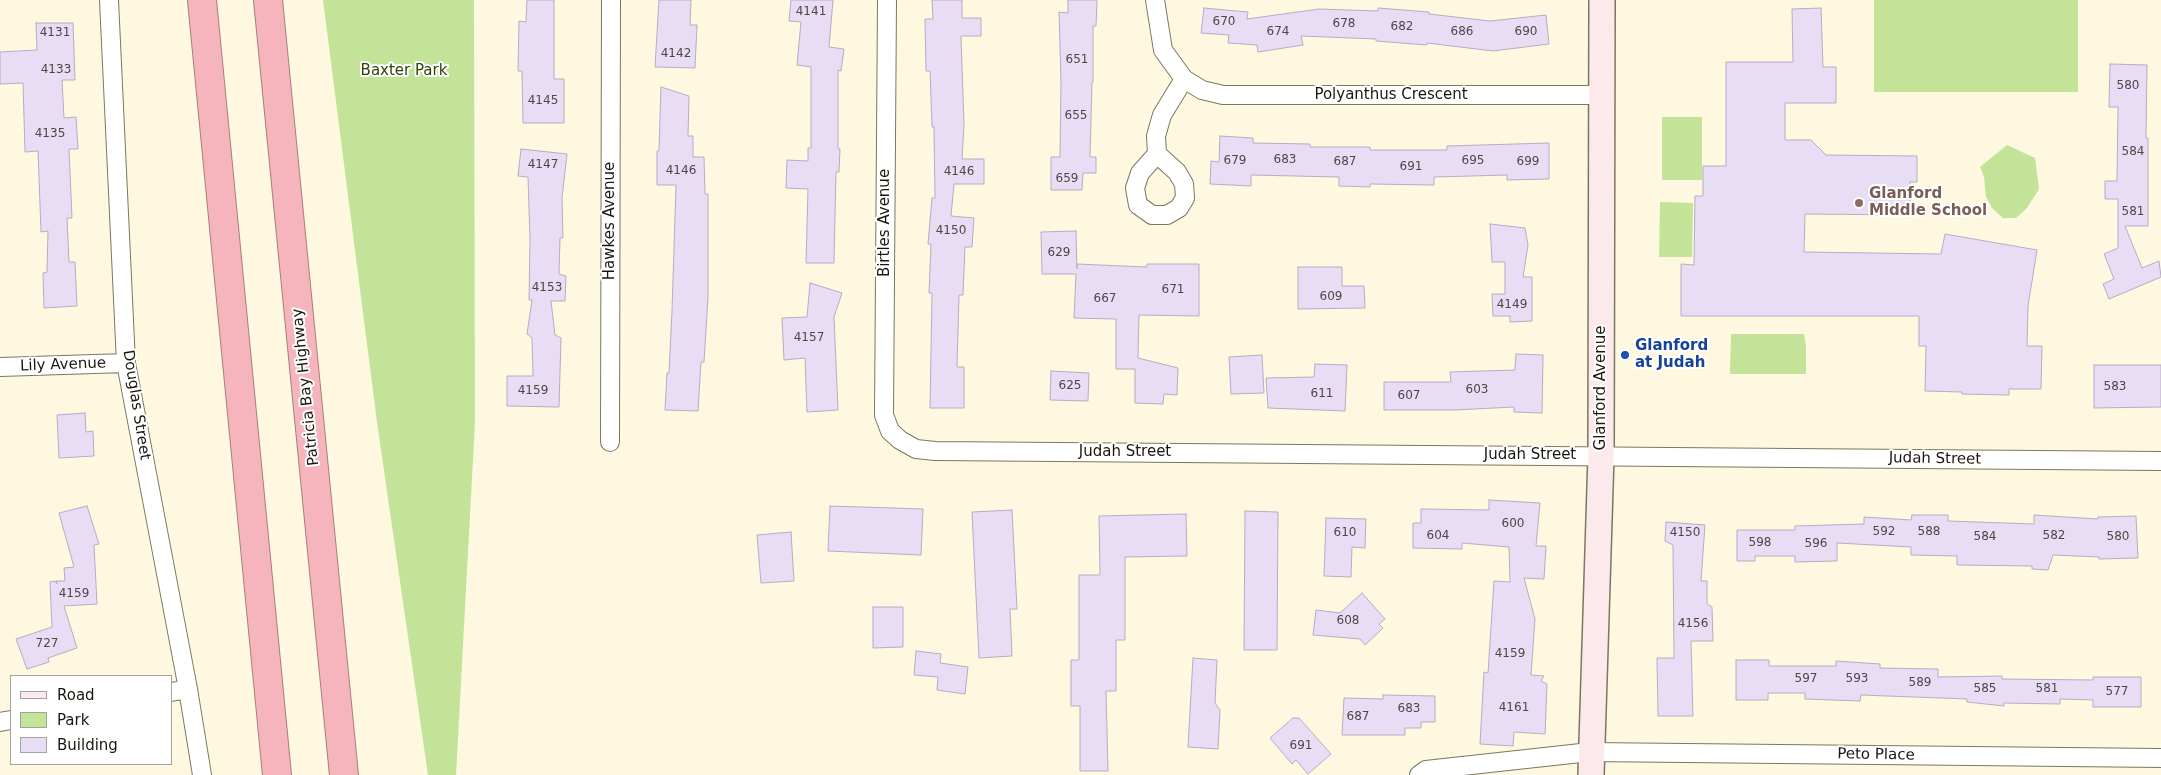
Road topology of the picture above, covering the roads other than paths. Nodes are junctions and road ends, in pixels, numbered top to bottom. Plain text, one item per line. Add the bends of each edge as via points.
1 (109, 0) edge
2 (202, 0) edge
3 (268, 0) edge
4 (611, 0) edge
5 (887, 0) edge
6 (1155, 0) edge
7 (1602, 0) edge
8 (1184, 79) junction
9 (1602, 95) junction
10 (1157, 154) dead end
11 (126, 363) junction
12 (0, 367) edge
13 (900, 440) joint
14 (610, 442) dead end
15 (1601, 456) junction
16 (2161, 461) edge
17 (315, 481) junction
18 (180, 691) edge
19 (2161, 758) edge
20 (1591, 764) edge
21 (202, 775) edge
22 (278, 775) edge
23 (344, 775) edge
24 (363, 775) edge
25 (1419, 775) edge

1 - 11 street, Douglas Street
2 - 22 highway
3 - 17 highway, Patricia Bay Highway
4 - 14 street, Hawkes Avenue
5 - 13 street, Birtles Avenue via 884,415 890,431
6 - 8 street, Polyanthus Crescent via 1163,50
7 - 9 main road, Glanford Avenue
8 - 9 street, Polyanthus Crescent via 1202,90 1223,95
8 - 10 street via 1162,114 1156,136
9 - 15 main road, Glanford Avenue
11 - 12 street, Lily Avenue
11 - 18 street, Douglas Street
13 - 15 street, Judah Street via 916,449 935,451
15 - 16 street, Judah Street
15 - 20 main road, Glanford Avenue
17 - 23 highway, Patricia Bay Highway
17 - 24 highway via 348,631
18 - 21 street, Douglas Street
19 - 20 street, Peto Place
20 - 25 street, Peto Place via 1426,770

